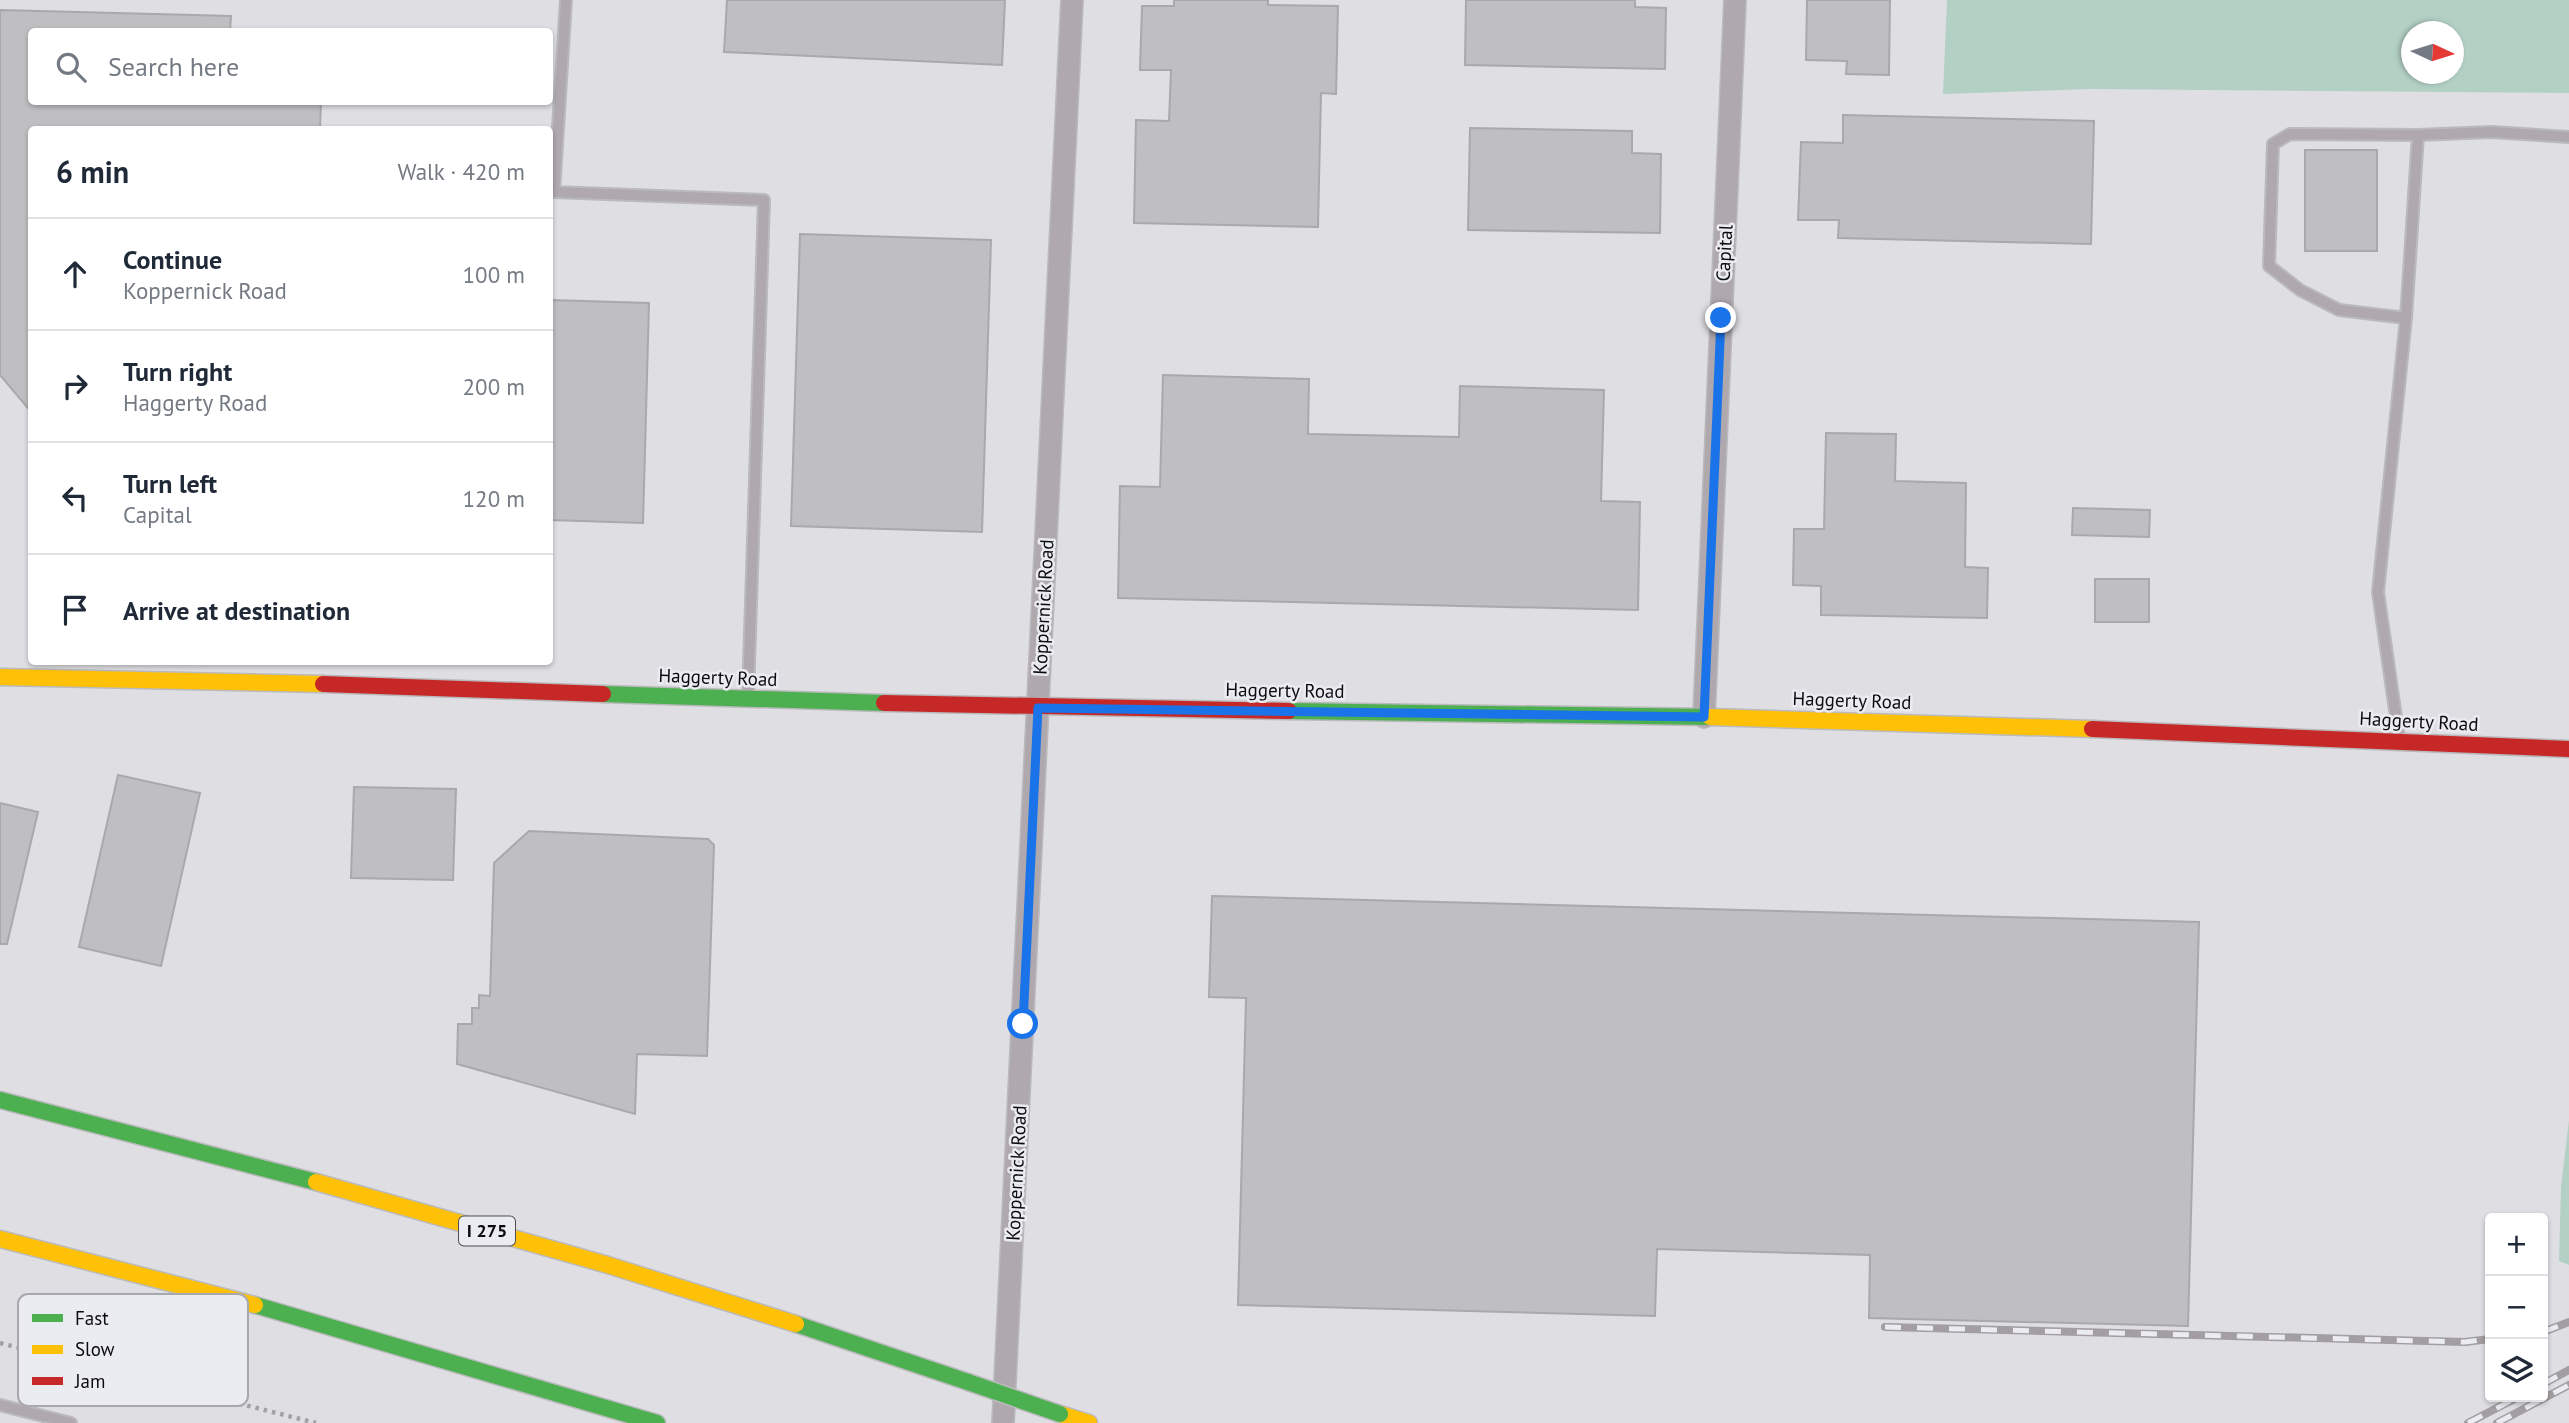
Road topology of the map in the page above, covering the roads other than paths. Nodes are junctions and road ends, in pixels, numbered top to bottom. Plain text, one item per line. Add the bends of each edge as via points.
1 (566, 0) edge
2 (1072, 0) edge
3 (1735, 0) edge
4 (2418, 135) junction
5 (2569, 137) edge
6 (2406, 317) junction
7 (0, 677) edge
8 (748, 699) junction
9 (1038, 708) junction
10 (1704, 717) junction
11 (2400, 741) junction
12 (2569, 749) edge
13 (0, 1100) edge
14 (0, 1239) edge
15 (213, 1294) edge
16 (248, 1303) edge
17 (0, 1405) edge
18 (71, 1423) edge
19 (657, 1423) edge
20 (1003, 1423) edge
21 (1089, 1423) edge

1 - 8 lane via 554,192 764,200
2 - 9 street, Koppernick Road
3 - 10 street, Capital
4 - 5 lane via 2491,132
4 - 6 lane
4 - 6 lane via 2290,134 2273,144 2269,266 2300,290 2339,310
6 - 11 lane via 2378,592
7 - 8 main road, Haggerty Road
8 - 9 main road, Haggerty Road
9 - 10 main road, Haggerty Road
9 - 20 street, Koppernick Road
10 - 11 main road, Haggerty Road
11 - 12 main road, Haggerty Road
13 - 21 main road, I 275, bridge via 395,1202 876,1350
14 - 15 main road
16 - 19 main road
17 - 18 lane

